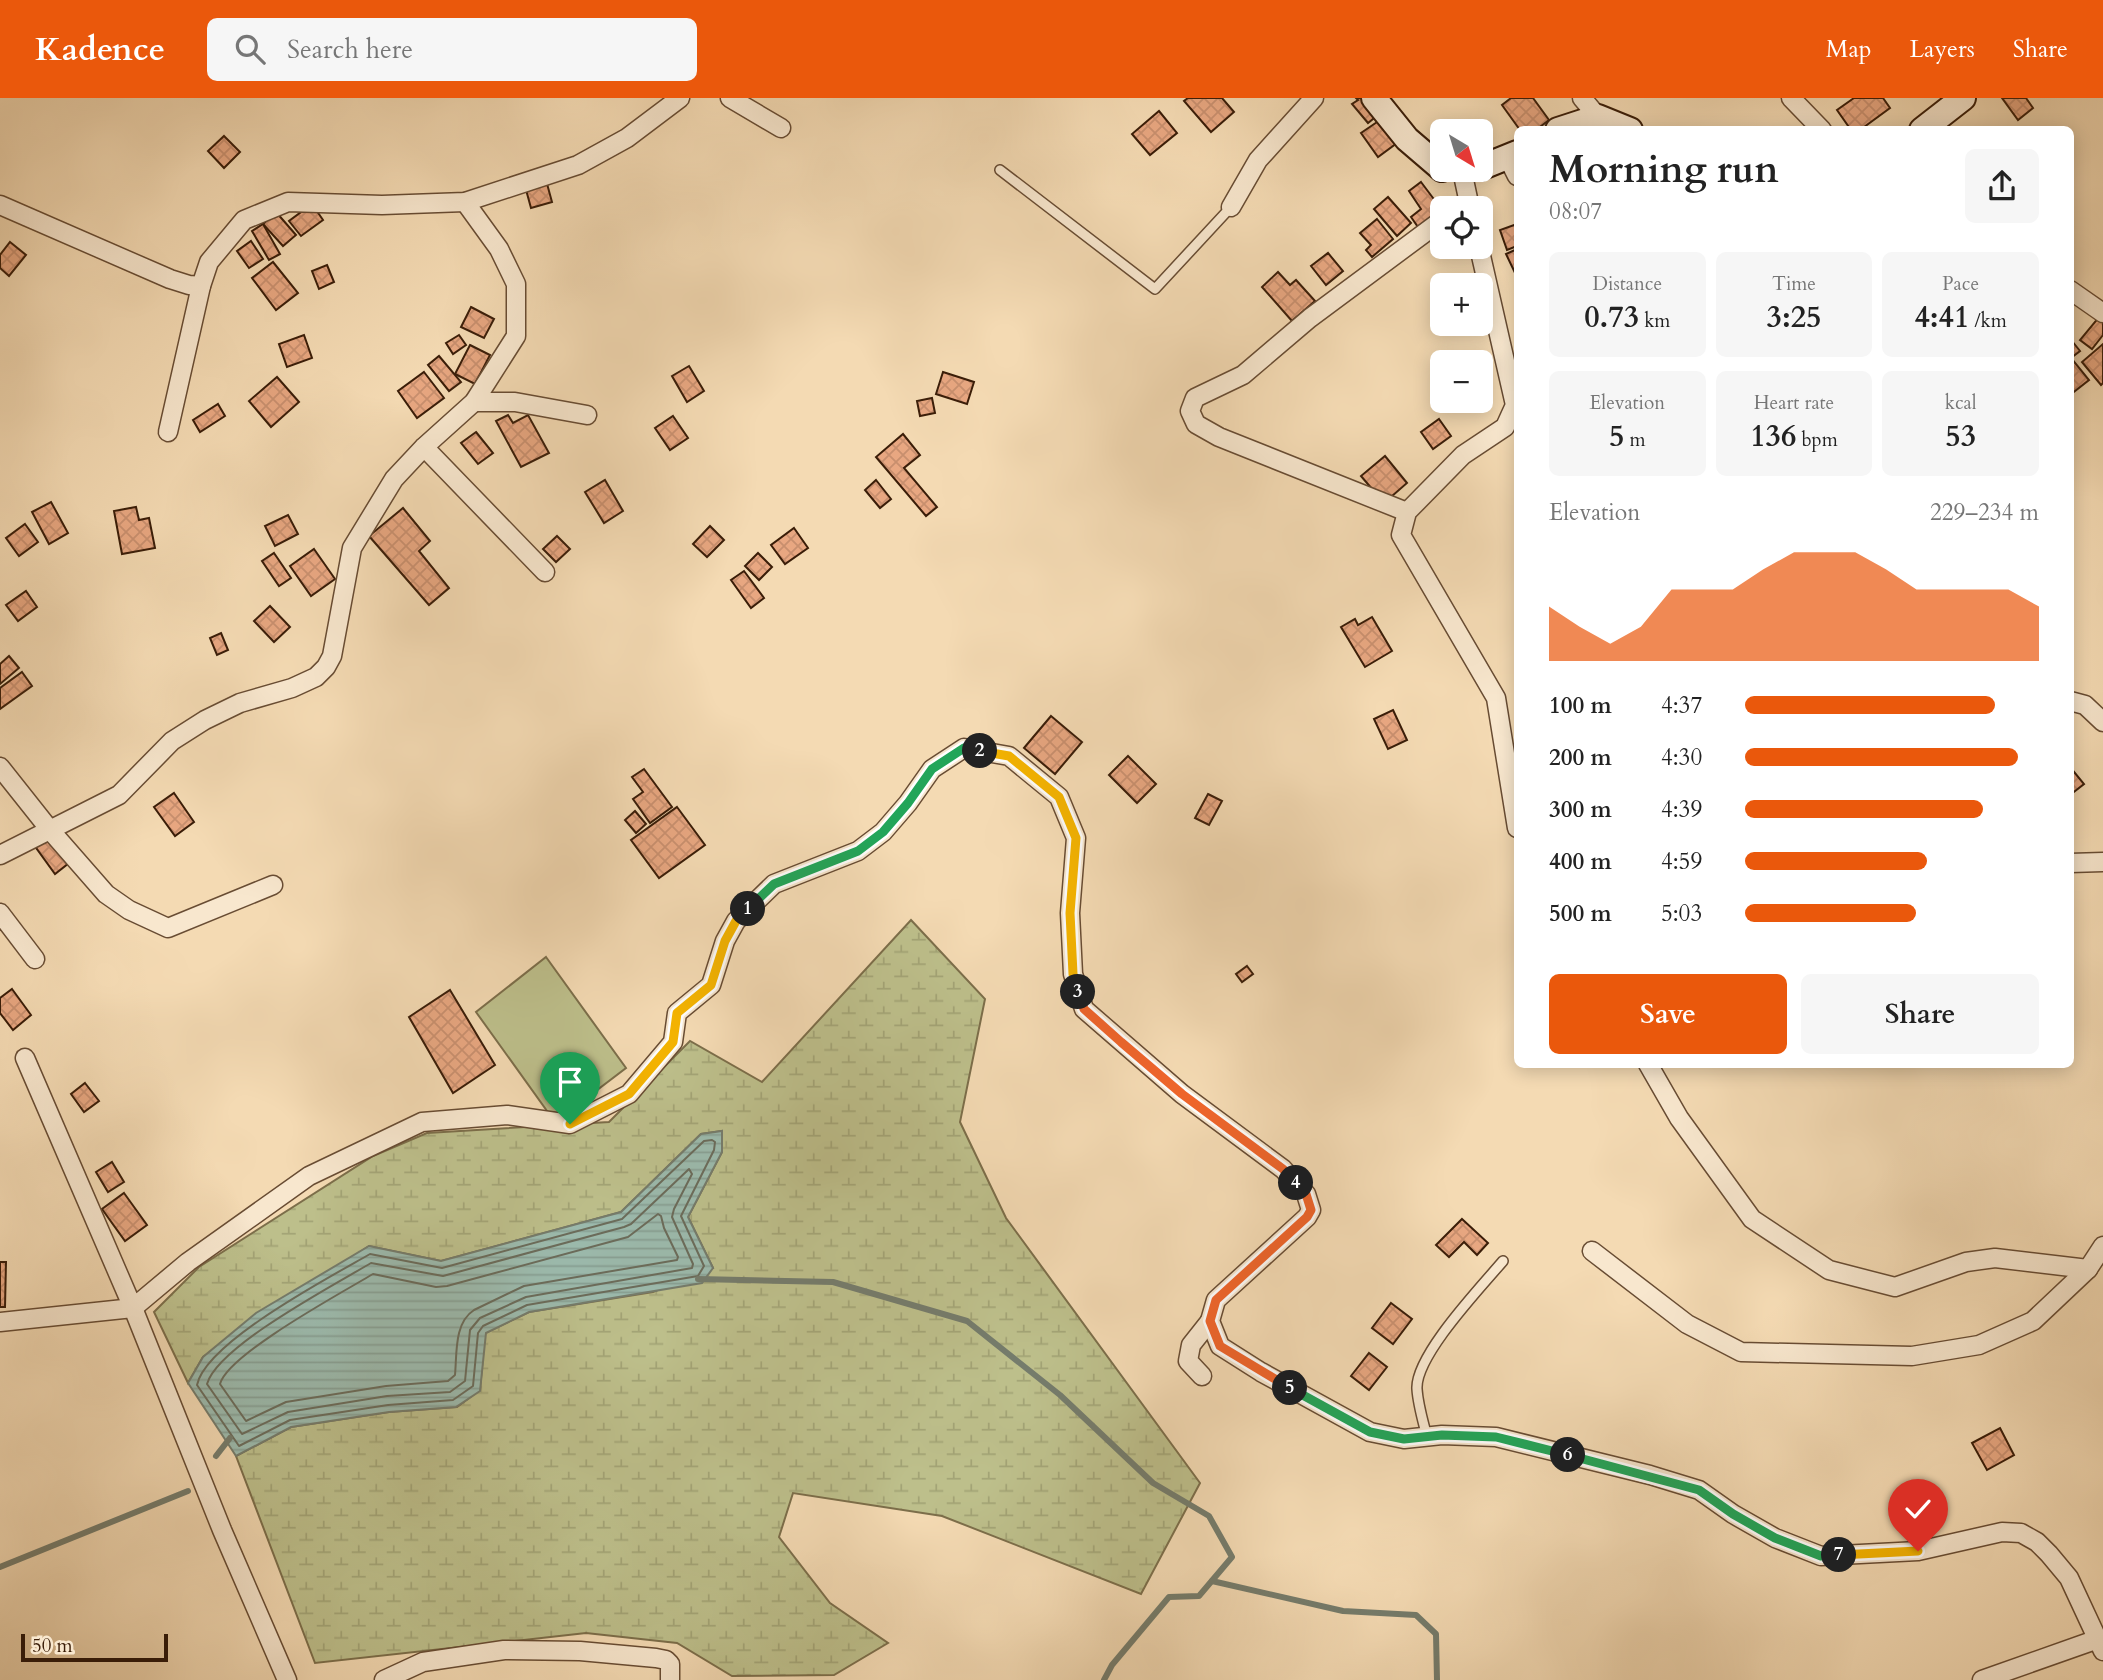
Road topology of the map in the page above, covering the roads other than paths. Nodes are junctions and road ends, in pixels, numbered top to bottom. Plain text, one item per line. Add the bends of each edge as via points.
1 (680, 98) edge
2 (730, 98) edge
3 (1314, 98) edge
4 (1374, 98) edge
5 (1582, 98) edge
6 (1791, 98) edge
7 (1963, 98) edge
8 (1598, 117) junction
9 (1570, 126) edge
10 (1620, 126) edge
11 (1818, 126) edge
12 (1927, 126) edge
13 (781, 128) dead end
14 (1430, 152) edge
15 (1514, 162) edge
16 (1493, 165) edge
17 (1000, 170) dead end
18 (465, 202) junction
19 (0, 205) edge
20 (1231, 207) joint
21 (1430, 229) edge
22 (1482, 259) edge
23 (201, 286) junction
24 (2074, 292) edge
25 (2101, 309) edge
26 (1514, 401) edge
27 (474, 402) junction
28 (1514, 407) edge
29 (587, 415) dead end
30 (168, 432) dead end
31 (424, 447) junction
32 (1407, 512) junction
33 (545, 572) dead end
34 (2074, 703) edge
35 (2103, 722) edge
36 (0, 767) edge
37 (1514, 809) edge
38 (50, 830) junction
39 (0, 855) edge
40 (2103, 862) edge
41 (2074, 863) edge
42 (273, 886) dead end
43 (0, 913) edge
44 (35, 959) dead end
45 (25, 1058) dead end
46 (1650, 1068) edge
47 (2103, 1246) edge
48 (1592, 1251) dead end
49 (1503, 1261) dead end
50 (2088, 1269) junction
51 (133, 1308) junction
52 (1210, 1321) junction
53 (0, 1322) edge
54 (1202, 1376) dead end
55 (1427, 1437) junction
56 (2100, 1645) edge
57 (287, 1680) edge
58 (384, 1680) edge
59 (670, 1680) edge
60 (1982, 1680) edge

1 - 18 street via 627,138 578,165
2 - 13 street
3 - 20 street via 1258,160
4 - 14 street via 1407,139
5 - 8 street
6 - 11 street
7 - 12 street
8 - 9 street
8 - 10 street
15 - 16 street
17 - 20 lane via 1155,289
18 - 23 street via 288,202 244,220 209,262
18 - 27 street via 499,250 516,284 516,336
19 - 23 street via 170,279
21 - 32 street via 1310,318 1243,375 1195,398 1190,411 1196,424 1219,437
22 - 26 street
23 - 30 street
24 - 25 street
27 - 29 street via 515,402
27 - 31 street
28 - 32 street via 1505,428 1464,454
31 - 33 street
31 - 38 street via 394,478 352,548 332,656 326,667 292,688 205,720 172,741 119,795
32 - 37 street via 1401,536 1496,698
34 - 35 street via 2085,705
36 - 38 street
38 - 39 street
38 - 42 street via 114,902 168,928
40 - 41 street
43 - 44 street
45 - 51 street
46 - 50 street via 1679,1118 1752,1219 1829,1270 1895,1287 1966,1262 1995,1258
47 - 50 street
48 - 50 street via 1687,1324 1741,1352 1912,1356 1979,1345 2034,1321
49 - 55 lane via 1434,1346 1420,1374 1416,1387
51 - 52 street via 188,1262 309,1176 422,1122 507,1115 570,1124 629,1094 673,1042 677,1013 711,985 736,921 774,884 866,845 883,832 932,769 964,748 1009,756 1059,797 1076,838 1070,925 1073,974 1084,1009 1182,1094 1283,1169 1306,1194 1311,1210 1307,1217 1216,1300
51 - 53 street
51 - 57 street
52 - 54 street via 1191,1345 1188,1361
52 - 55 street via 1220,1346 1370,1432 1404,1439
55 - 56 street via 1496,1437 1699,1490 1775,1538 1821,1556 1918,1551 2002,1532 2021,1533 2049,1553 2069,1578
56 - 60 street
58 - 59 street via 423,1662 504,1650 656,1658 670,1664

